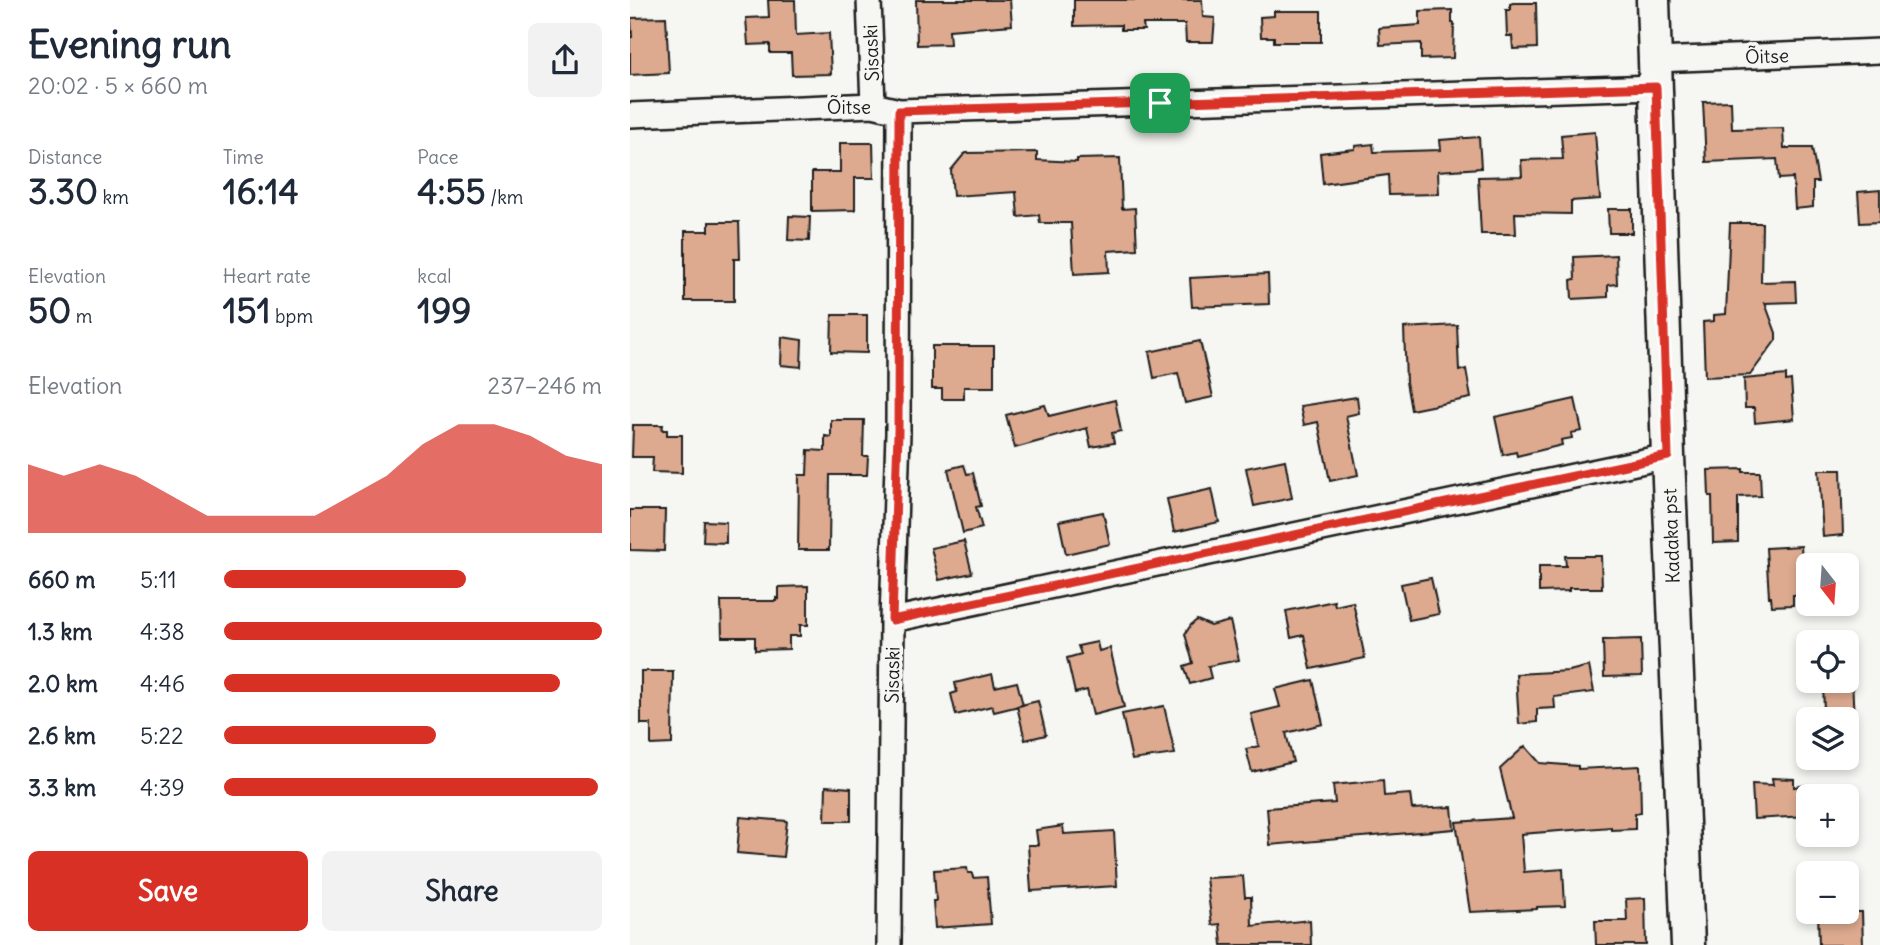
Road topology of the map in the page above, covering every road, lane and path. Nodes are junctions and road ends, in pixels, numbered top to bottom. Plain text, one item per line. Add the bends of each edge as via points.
1 (869, 0) edge
2 (1653, 0) edge
3 (1880, 51) edge
4 (1655, 74) junction
5 (873, 105) junction
6 (899, 111) junction
7 (630, 115) edge
8 (1668, 456) junction
9 (892, 620) junction
10 (889, 945) edge
11 (1688, 945) edge

1 - 5 street, Sisaski
2 - 4 main road, Kadaka pst
3 - 4 street, Õitse
4 - 6 street, Õitse
4 - 8 main road, Kadaka pst
5 - 6 street, Õitse
5 - 7 street, Õitse
6 - 9 street, Sisaski
8 - 9 street
8 - 11 main road, Kadaka pst
9 - 10 street, Sisaski

